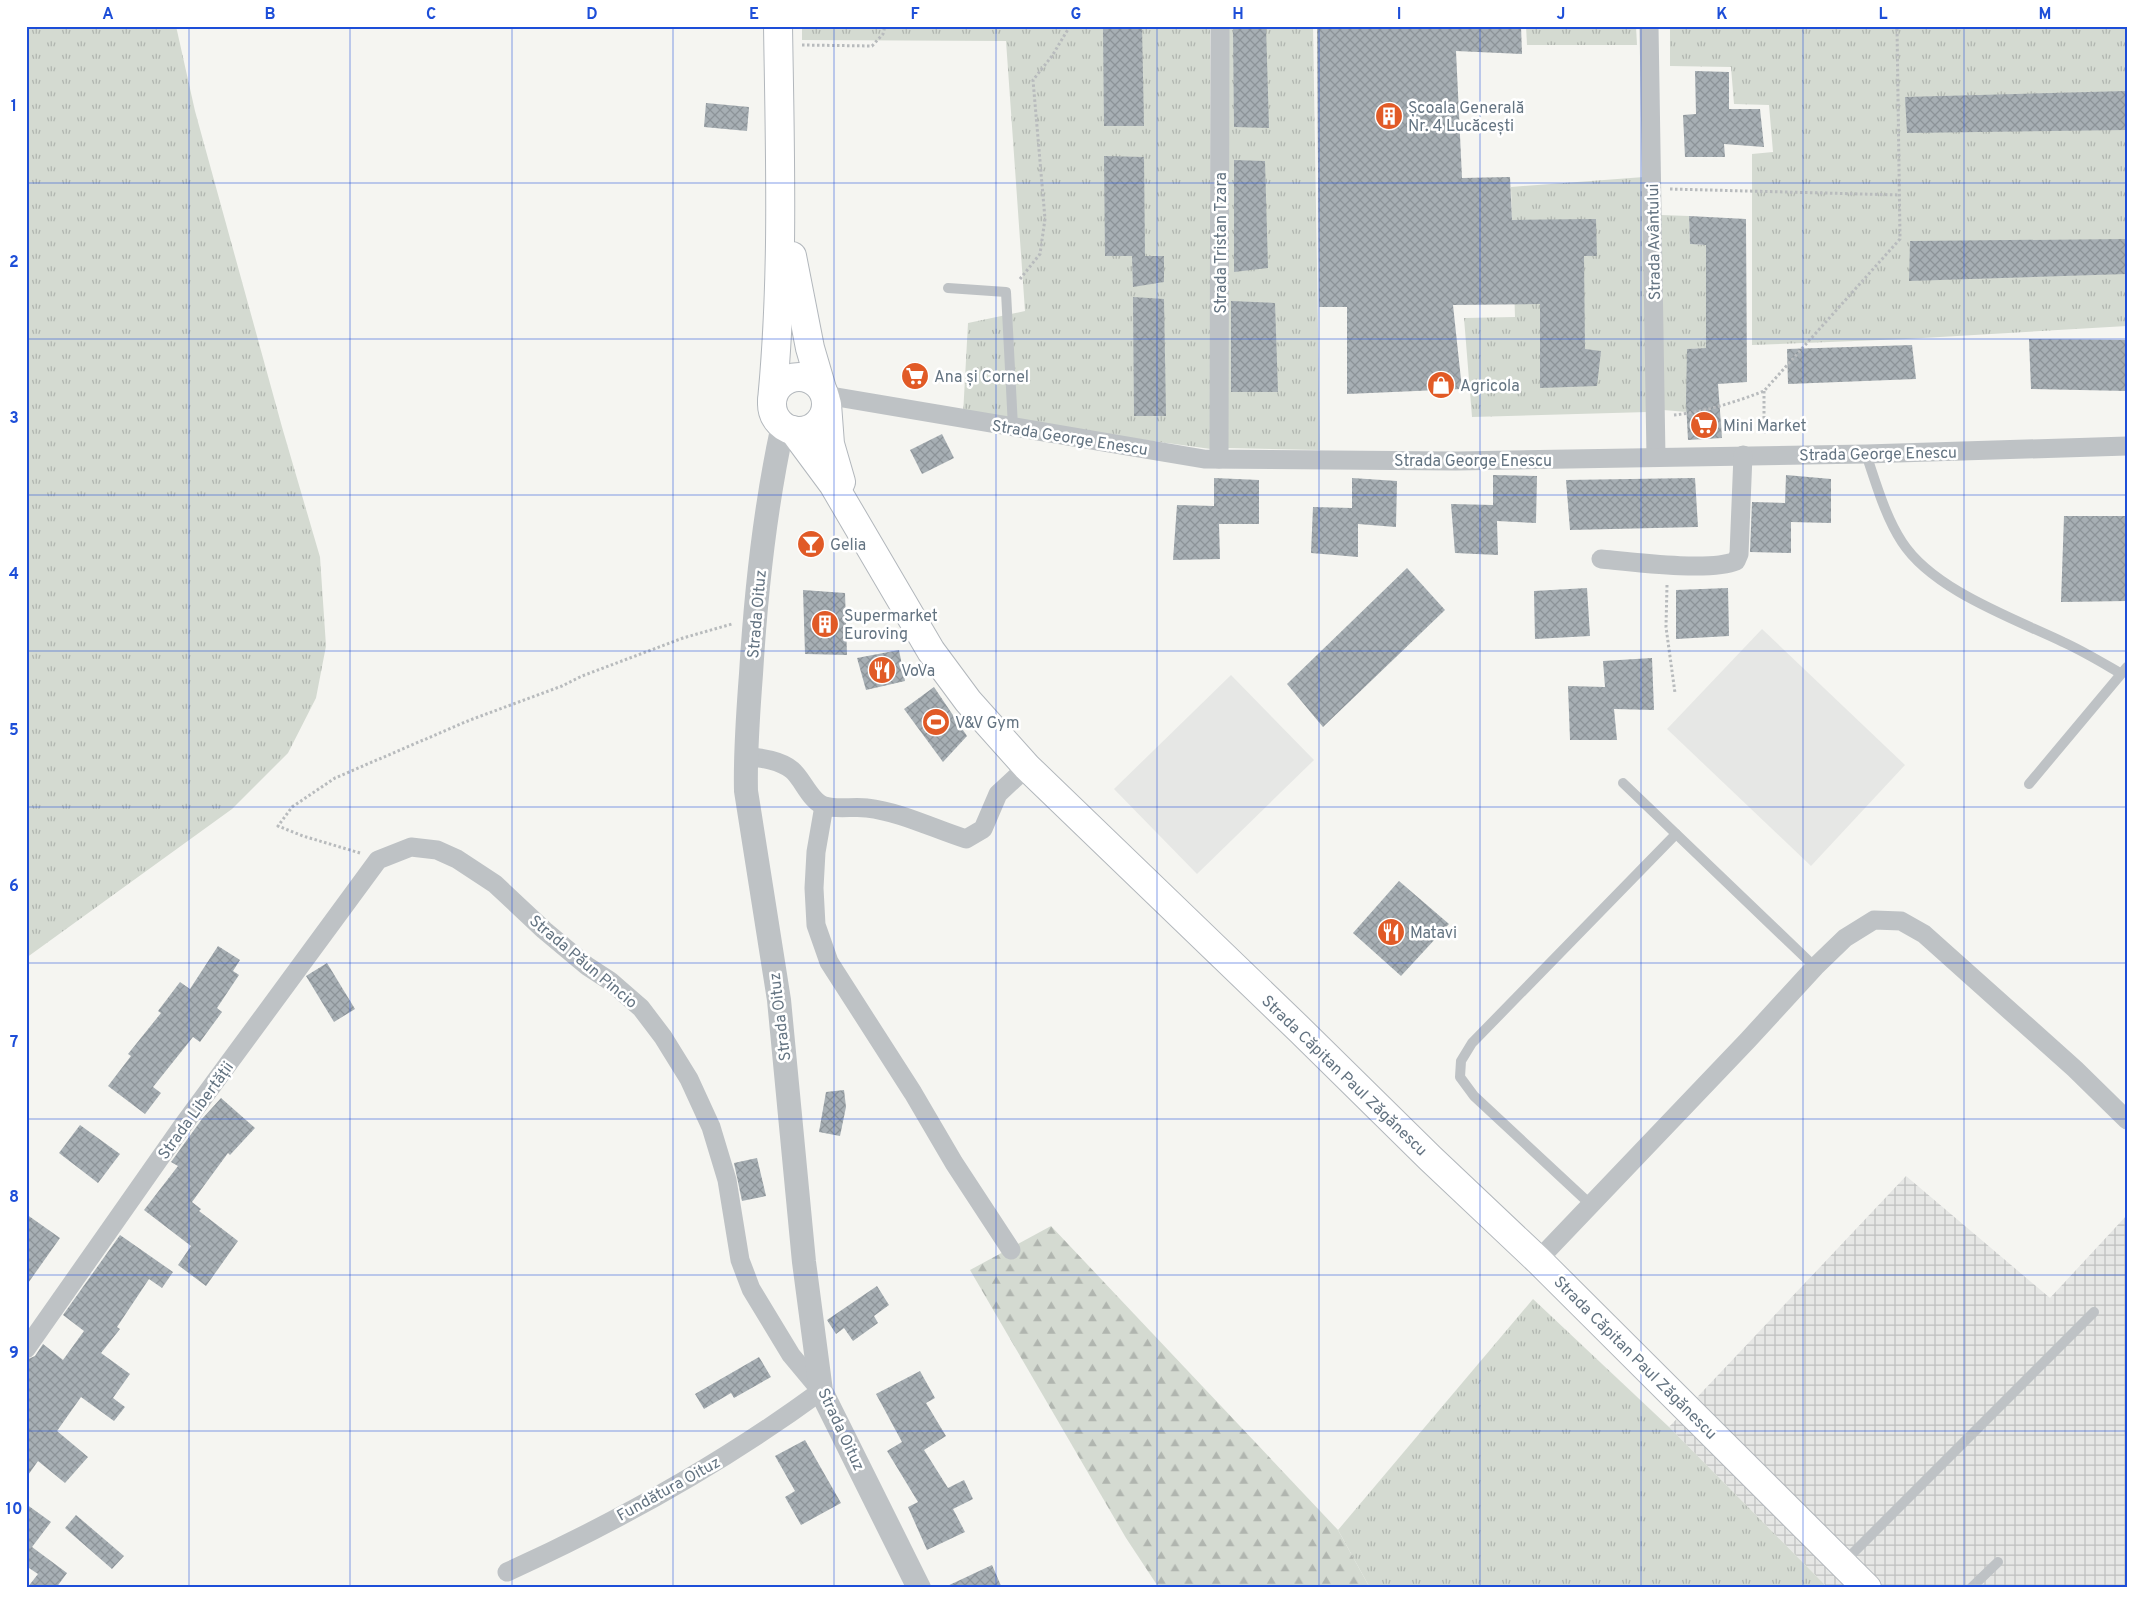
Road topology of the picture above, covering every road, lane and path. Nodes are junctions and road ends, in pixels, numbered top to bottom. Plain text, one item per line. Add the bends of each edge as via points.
1 (778, 26) edge
2 (884, 26) edge
3 (1070, 26) edge
4 (1220, 26) edge
5 (1649, 26) edge
6 (1897, 26) edge
7 (800, 45) dead end
8 (1652, 188) junction
9 (1900, 195) junction
10 (782, 201) junction
11 (1020, 279) dead end
12 (948, 288) dead end
13 (1764, 391) junction
14 (825, 396) junction
15 (1656, 416) junction
16 (783, 419) junction
17 (1013, 427) junction
18 (2127, 446) edge
19 (1866, 454) junction
20 (1743, 455) junction
21 (1764, 455) junction
22 (1656, 457) junction
23 (1219, 459) junction
24 (862, 532) junction
25 (1601, 559) dead end
26 (1667, 564) junction
27 (754, 618) junction
28 (2123, 670) edge
29 (1675, 693) dead end
30 (746, 756) junction
31 (1026, 767) junction
32 (1623, 783) dead end
33 (2028, 784) dead end
34 (824, 806) junction
35 (1676, 834) junction
36 (368, 874) junction
37 (1815, 967) junction
38 (2127, 1120) edge
39 (1590, 1204) junction
40 (1011, 1250) dead end
41 (1538, 1260) junction
42 (2094, 1312) dead end
43 (26, 1349) edge
44 (821, 1391) junction
45 (1998, 1562) dead end
46 (1843, 1564) junction
47 (507, 1572) dead end
48 (918, 1588) edge
49 (1867, 1588) edge
50 (1971, 1588) edge

1 - 10 main road, Strada Căpitan Paul Zăgănescu
2 - 7 path via 883,34 872,46
3 - 11 path via 1033,80 1045,219 1040,254
4 - 23 street, Strada Tristan Tzara
5 - 8 street, Strada Avântului
6 - 9 path
8 - 9 path
8 - 15 street, Strada Avântului
9 - 13 path via 1900,239
10 - 14 main road, Strada Căpitan Paul Zăgănescu via 804,322
10 - 16 main road, Strada Căpitan Paul Zăgănescu via 778,326
12 - 17 lane via 1006,292
13 - 15 path via 1685,414
13 - 21 path
14 - 16 main road via 825,412 816,425 801,431
14 - 16 main road via 809,378 793,377 779,386
14 - 17 street, Strada George Enescu
14 - 24 main road, Strada Căpitan Paul Zăgănescu via 830,444
15 - 22 street, Strada Avântului
16 - 24 main road, Strada Căpitan Paul Zăgănescu via 819,463
16 - 27 street, Strada Oituz via 769,492
17 - 23 street, Strada George Enescu
18 - 19 street, Strada George Enescu
19 - 21 street, Strada George Enescu
19 - 28 lane via 1902,543 1922,565 1971,600
20 - 21 street, Strada George Enescu
20 - 22 street, Strada George Enescu
20 - 26 street via 1739,554 1736,561 1726,565
22 - 23 street, Strada George Enescu via 1456,461
24 - 31 main road, Strada Căpitan Paul Zăgănescu via 936,659
25 - 26 street
26 - 29 path via 1666,627
27 - 30 street, Strada Oituz
27 - 36 path via 683,638 600,669 336,778 292,807 278,826 361,853
28 - 33 lane
30 - 34 street via 767,758 791,769
30 - 44 street, Strada Oituz via 746,791 779,1000 804,1262
31 - 34 street via 998,794 983,829 966,839 868,808
31 - 41 main road, Strada Căpitan Paul Zăgănescu
32 - 35 lane
34 - 40 street via 814,888 816,925 829,962
35 - 37 lane
35 - 39 lane via 1472,1043 1462,1061 1460,1077 1474,1096
36 - 43 street, Strada Libertății via 181,1128
36 - 44 street, Strada Păun Pincio via 378,860 411,847 437,850 457,859 495,884 544,930 641,1008 664,1037 689,1079 711,1127 727,1180 740,1260 750,1289 791,1355
37 - 38 street via 1845,938 1874,920 1901,921 1931,941 2075,1069
37 - 39 street
39 - 41 street
41 - 46 main road, Strada Căpitan Paul Zăgănescu
42 - 46 lane
44 - 47 street, Fundătura Oituz via 746,1443 672,1486
44 - 48 street, Strada Oituz
45 - 50 lane
46 - 49 main road, Strada Căpitan Paul Zăgănescu

